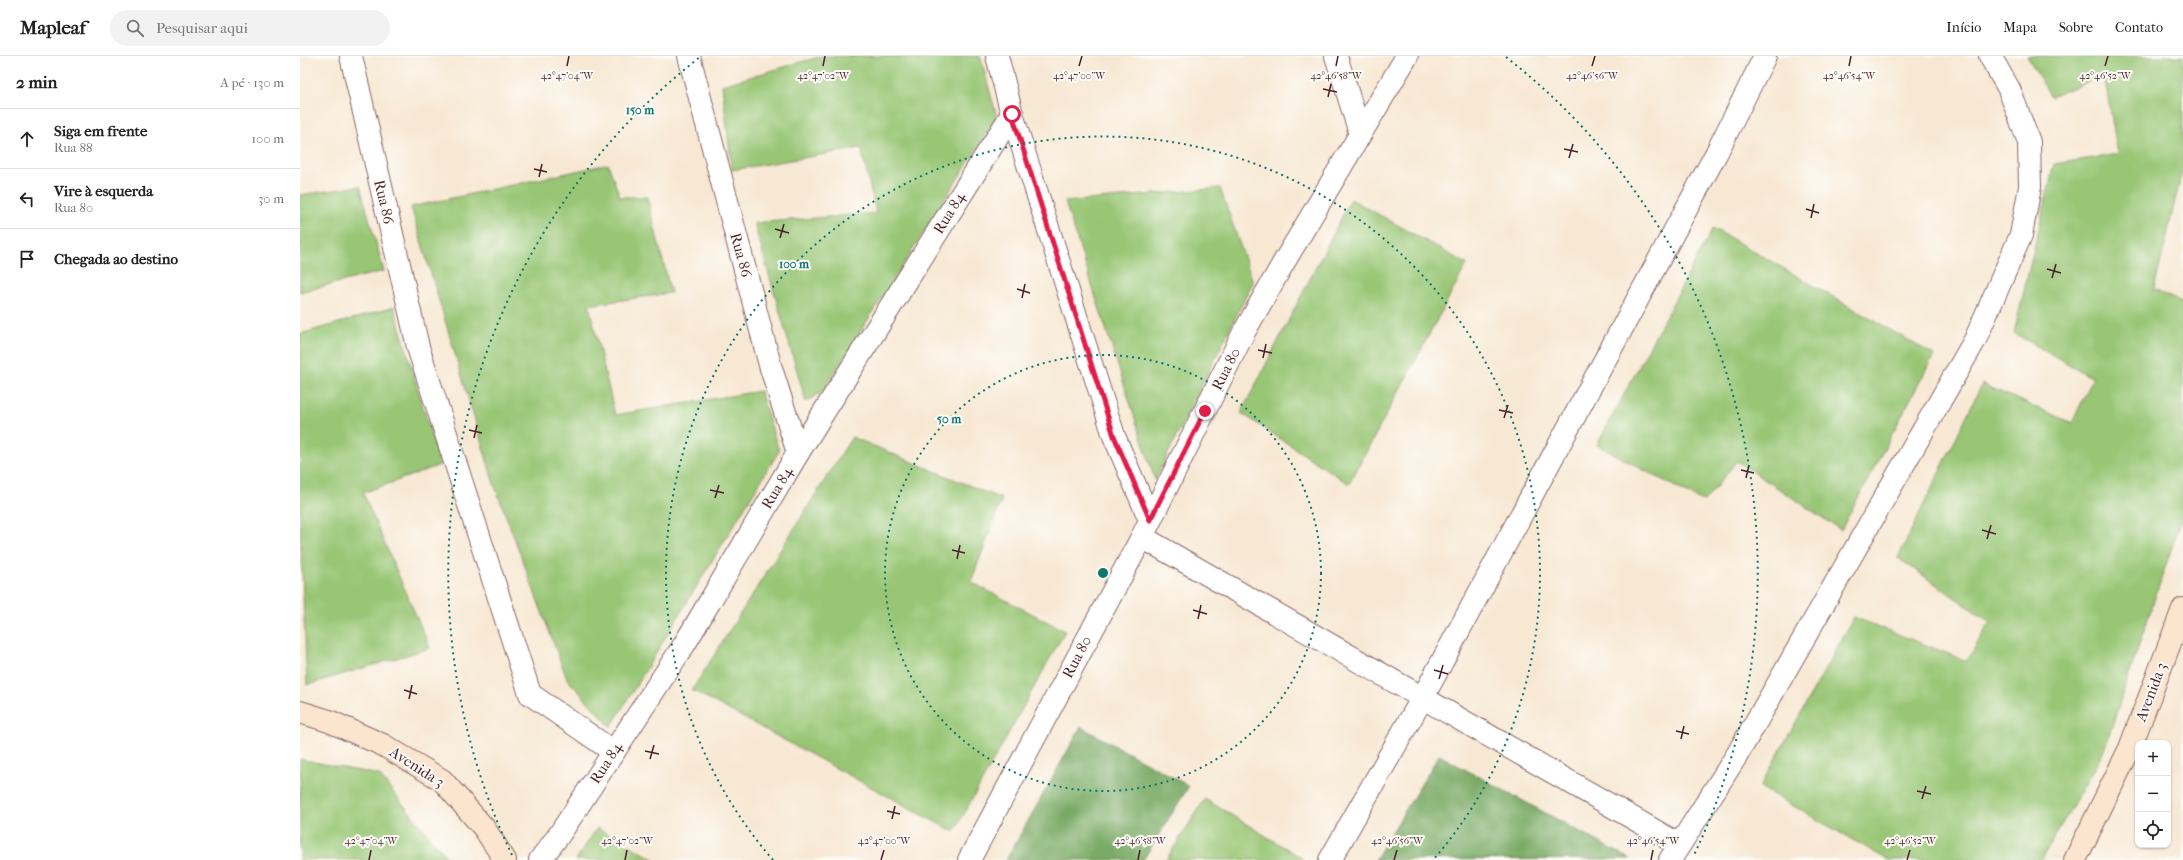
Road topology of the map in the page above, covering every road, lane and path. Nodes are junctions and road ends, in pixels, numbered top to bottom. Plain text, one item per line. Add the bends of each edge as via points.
1 (351, 56) edge
2 (689, 56) edge
3 (997, 56) edge
4 (1336, 56) edge
5 (1407, 56) edge
6 (1765, 56) edge
7 (1990, 56) edge
8 (1012, 114) junction
9 (1360, 133) junction
10 (798, 452) junction
11 (1146, 528) junction
12 (2183, 609) edge
13 (1423, 697) junction
14 (300, 712) edge
15 (614, 752) junction
16 (1674, 852) edge
17 (506, 860) edge
18 (540, 860) edge
19 (969, 860) edge
20 (1330, 860) edge
21 (2075, 860) edge

1 - 15 street, Rua 86 via 418,347 530,694
2 - 10 street, Rua 86 via 770,365
3 - 8 street
4 - 9 street
5 - 9 street, Rua 80
6 - 13 street via 1716,154
7 - 16 street via 2009,89 2029,142 2030,187 2021,235 1975,340 1737,755
8 - 10 street, Rua 84
8 - 11 street via 1114,436
9 - 11 street, Rua 80 via 1244,332
10 - 15 street, Rua 84 via 684,645
11 - 13 street
11 - 19 street, Rua 80
12 - 21 main road, Avenida 3 via 2130,748
13 - 16 street
13 - 20 street
14 - 17 main road, Avenida 3 via 329,721 383,745 442,780 484,828
15 - 18 street, Rua 84

